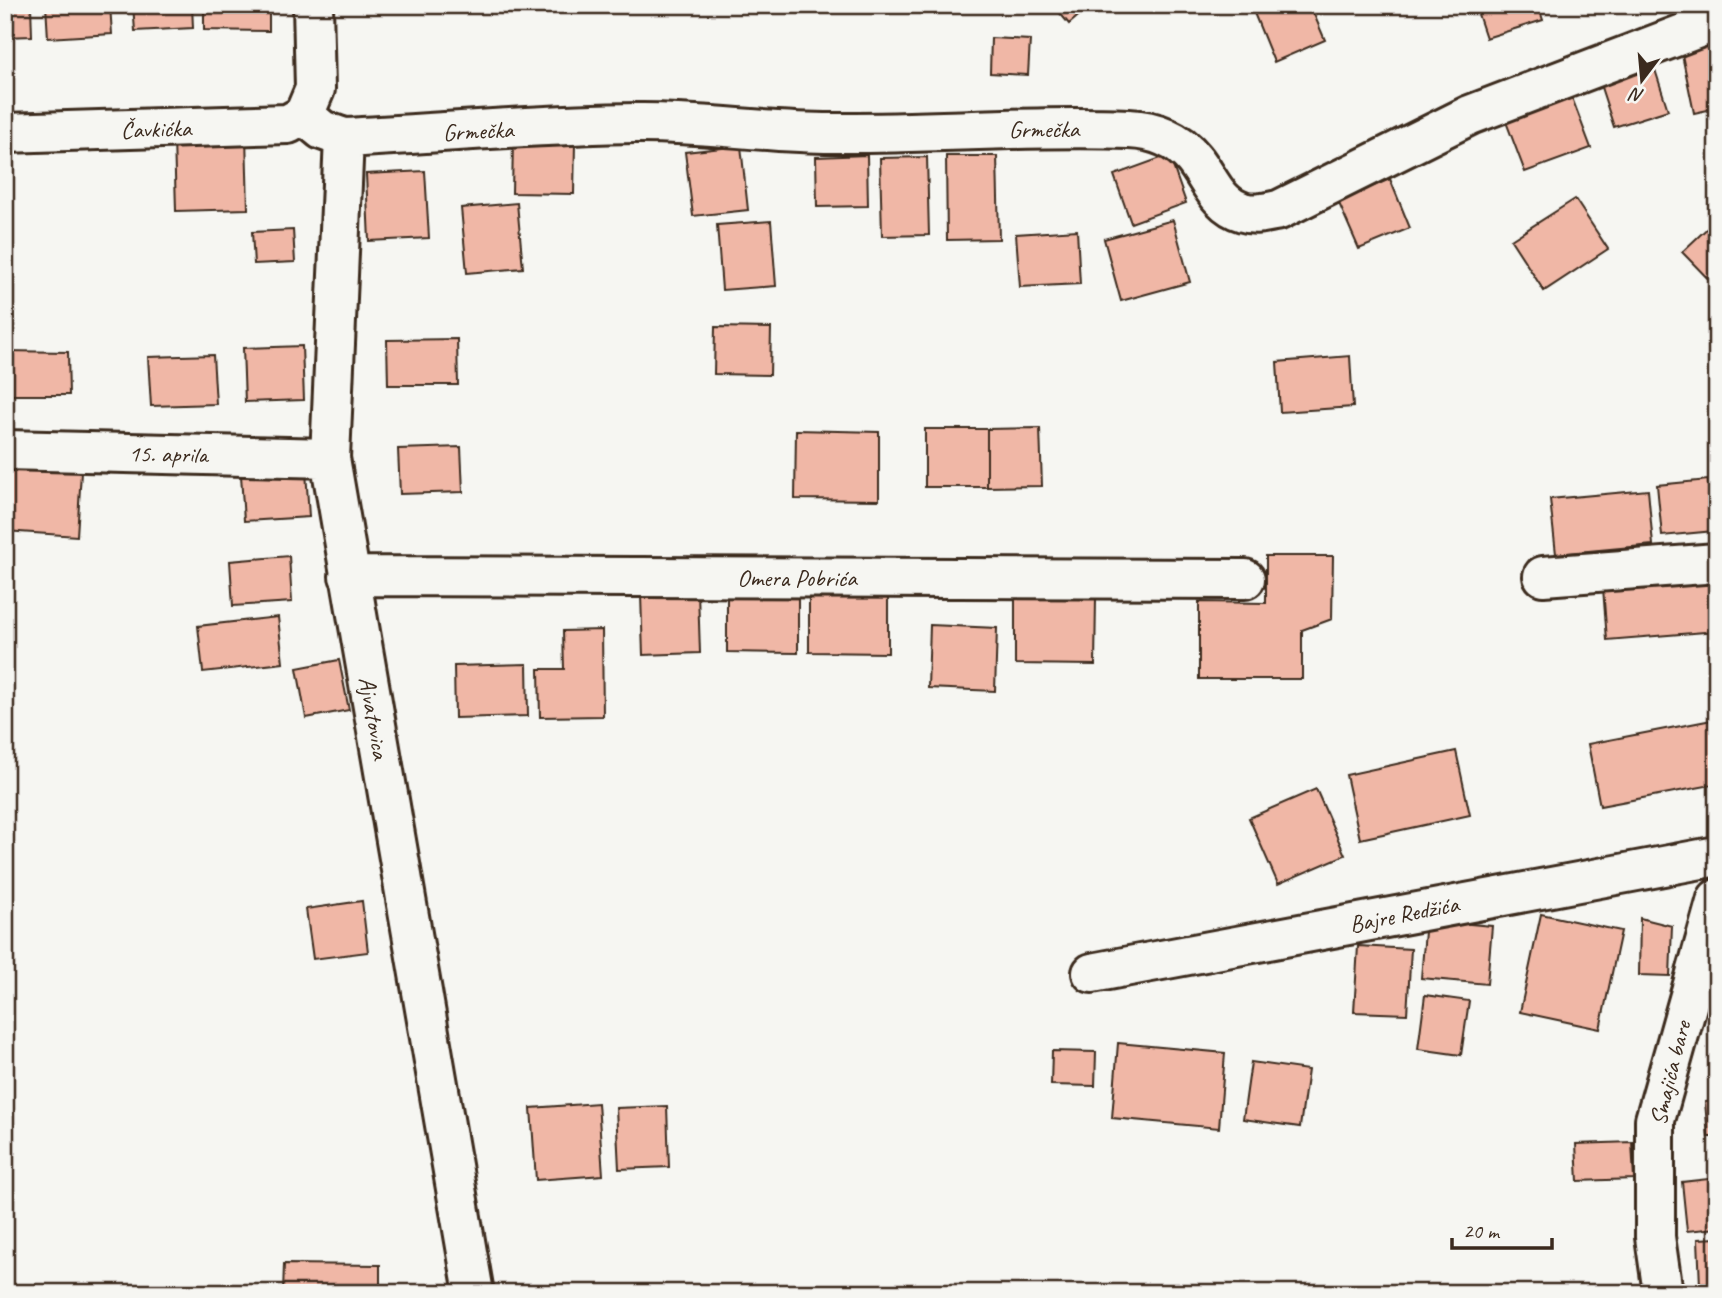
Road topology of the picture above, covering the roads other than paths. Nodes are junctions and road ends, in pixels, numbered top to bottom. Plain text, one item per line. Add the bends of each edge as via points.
1 (313, 5) edge
2 (1717, 21) edge
3 (304, 115) junction
4 (5, 133) edge
5 (344, 138) junction
6 (5, 450) edge
7 (330, 458) junction
8 (1717, 563) edge
9 (349, 576) junction
10 (1542, 576) dead end
11 (1245, 579) dead end
12 (1717, 856) edge
13 (1717, 899) edge
14 (1092, 973) dead end
15 (474, 1293) edge
16 (1663, 1293) edge

1 - 3 street via 315,89
2 - 5 street, Grmečka via 1470,115 1279,210 1260,214 1244,213 1219,197 1194,158 1176,142 1156,132 1132,129 830,133 638,123
3 - 4 street, Čavkićka via 288,124
3 - 5 street, Grmečka via 323,130
5 - 7 street, Ajvatovica
6 - 7 street, 15. aprila
7 - 9 street, Ajvatovica
8 - 10 street
9 - 11 street, Omera Pobrića
9 - 15 street, Ajvatovica
12 - 14 street, Bajre Redžića
13 - 16 street, Smajića bare via 1655,1120 1655,1237

